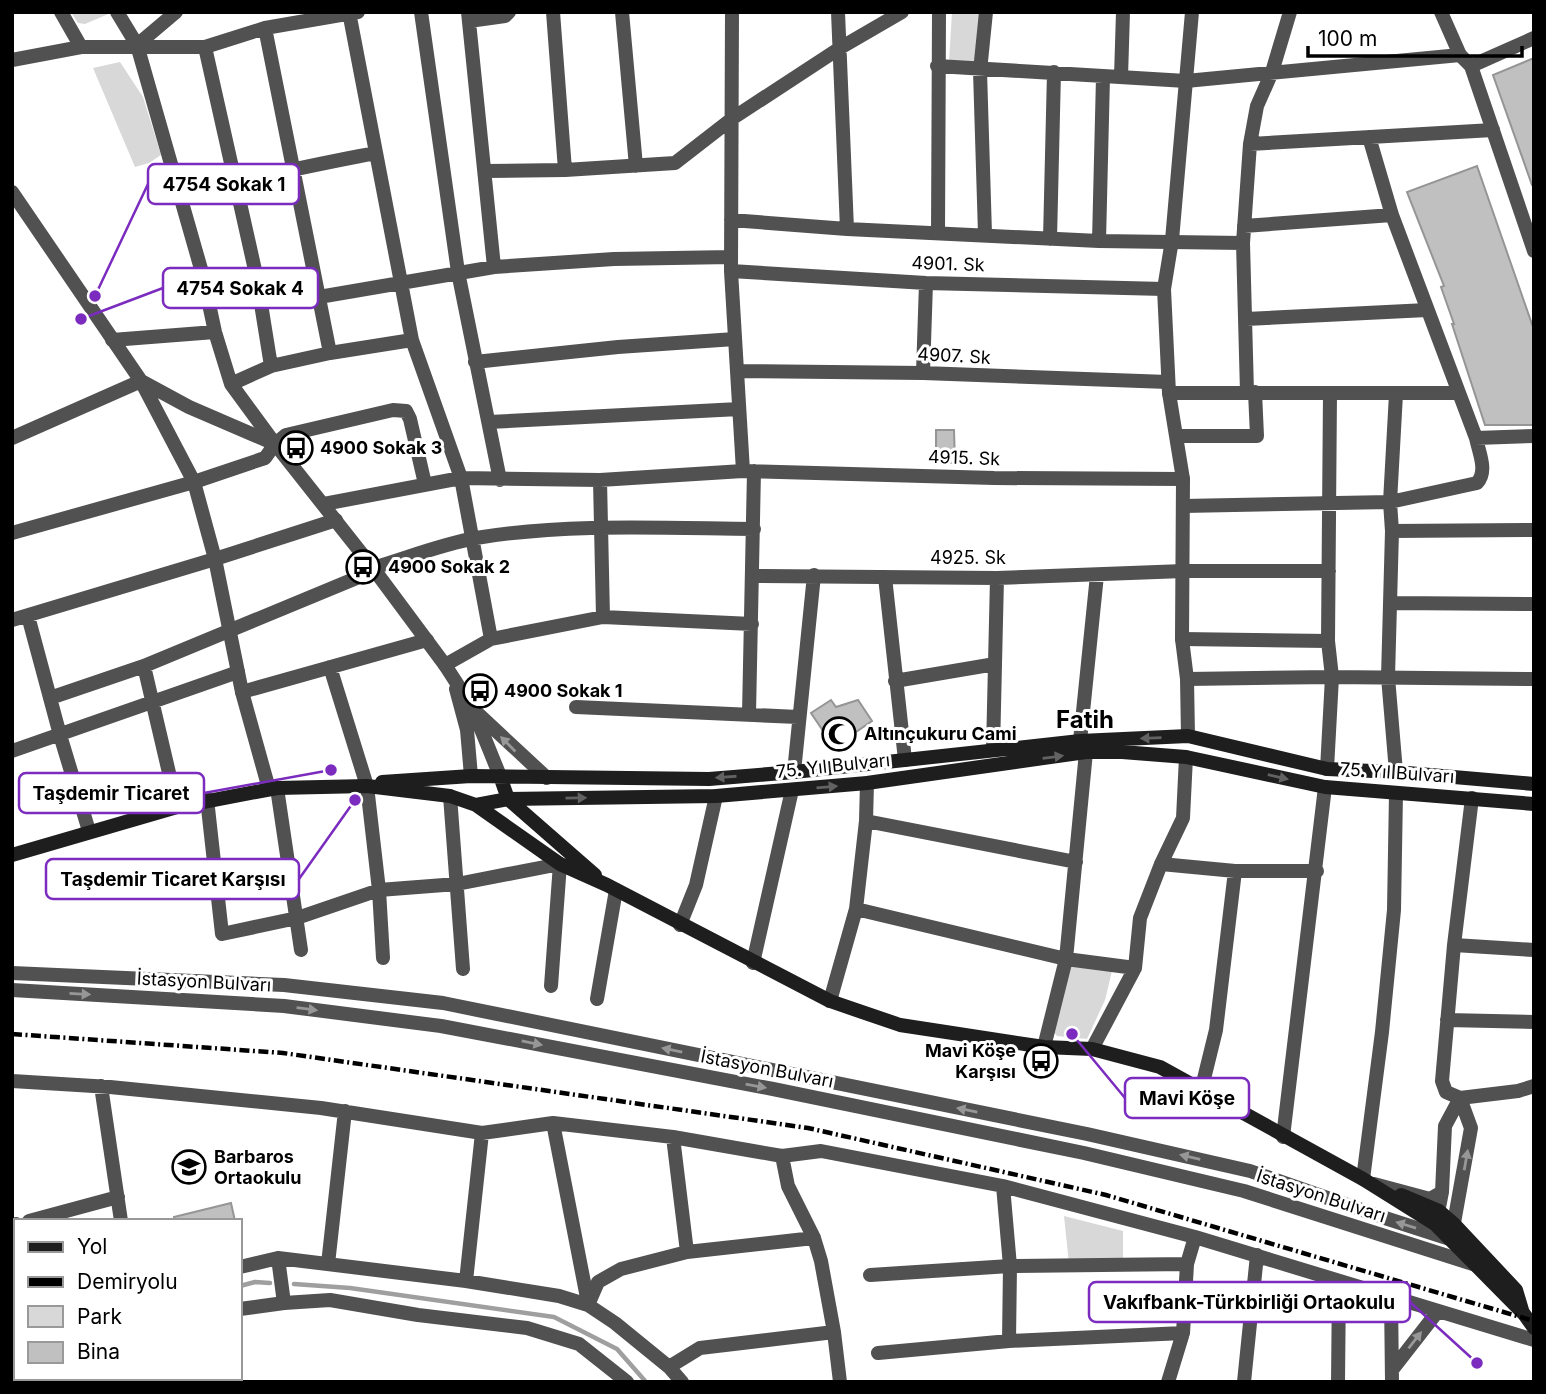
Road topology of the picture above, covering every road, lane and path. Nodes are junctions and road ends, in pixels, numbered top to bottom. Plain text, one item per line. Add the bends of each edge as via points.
1 (61, 12) edge
2 (117, 12) edge
3 (176, 12) edge
4 (421, 12) edge
5 (509, 12) edge
6 (553, 12) edge
7 (622, 12) edge
8 (732, 12) edge
9 (838, 12) edge
10 (902, 12) edge
11 (939, 12) edge
12 (986, 12) edge
13 (1123, 12) edge
14 (1192, 12) edge
15 (1290, 12) edge
16 (1441, 12) edge
17 (353, 13) edge
18 (469, 17) edge
19 (265, 27) junction
20 (1534, 38) edge
21 (137, 45) junction
22 (81, 47) junction
23 (205, 47) junction
24 (840, 48) junction
25 (1460, 55) junction
26 (12, 60) edge
27 (937, 66) junction
28 (1471, 66) junction
29 (981, 71) junction
30 (1054, 72) junction
31 (1272, 72) junction
32 (1103, 77) junction
33 (1121, 77) junction
34 (1186, 81) junction
35 (733, 118) junction
36 (1493, 130) junction
37 (1369, 137) junction
38 (1250, 144) junction
39 (376, 153) junction
40 (636, 166) junction
41 (292, 168) junction
42 (565, 170) junction
43 (486, 171) junction
44 (234, 183) junction
45 (12, 192) edge
46 (178, 193) junction
47 (1392, 215) junction
48 (731, 220) junction
49 (1244, 226) junction
50 (847, 229) junction
51 (938, 233) junction
52 (985, 234) junction
53 (1050, 239) junction
54 (1172, 240) junction
55 (1099, 241) junction
56 (1243, 243) junction
57 (1534, 251) edge
58 (731, 264) junction
59 (495, 267) junction
60 (458, 272) junction
61 (400, 283) junction
62 (926, 283) junction
63 (1164, 289) junction
64 (319, 297) junction
65 (1427, 310) junction
66 (1246, 319) junction
67 (215, 332) junction
68 (735, 339) junction
69 (112, 340) junction
70 (412, 340) junction
71 (330, 353) junction
72 (475, 362) junction
73 (271, 366) junction
74 (737, 371) junction
75 (923, 373) junction
76 (141, 381) junction
77 (231, 384) junction
78 (1169, 388) junction
79 (1251, 392) junction
80 (1330, 393) junction
81 (1458, 393) junction
82 (1396, 394) junction
83 (739, 409) junction
84 (489, 422) junction
85 (14, 435) edge
86 (1178, 436) junction
87 (1534, 436) edge
88 (1476, 438) junction
89 (275, 444) junction
90 (749, 471) junction
91 (461, 478) junction
92 (1183, 479) junction
93 (500, 480) junction
94 (600, 480) junction
95 (194, 482) junction
96 (425, 484) junction
97 (1390, 502) junction
98 (324, 504) junction
99 (1329, 504) junction
100 (1183, 506) junction
101 (336, 520) junction
102 (599, 528) junction
103 (754, 528) junction
104 (1534, 530) edge
105 (1392, 531) junction
106 (12, 533) edge
107 (473, 538) junction
108 (215, 559) junction
109 (373, 568) junction
110 (1184, 571) junction
111 (1329, 572) junction
112 (814, 575) junction
113 (1097, 575) junction
114 (753, 576) junction
115 (359, 577) dead end
116 (885, 578) junction
117 (997, 578) junction
118 (1390, 603) junction
119 (1534, 604) edge
120 (28, 616) junction
121 (603, 617) junction
122 (12, 620) edge
123 (752, 624) junction
124 (228, 631) junction
125 (491, 639) junction
126 (1182, 639) junction
127 (427, 640) junction
128 (1328, 641) junction
129 (995, 664) junction
130 (144, 666) junction
131 (330, 667) junction
132 (449, 671) junction
133 (238, 672) junction
134 (1332, 677) junction
135 (1388, 677) junction
136 (1187, 679) junction
137 (1534, 679) edge
138 (894, 681) junction
139 (242, 692) junction
140 (50, 698) junction
141 (153, 701) junction
142 (472, 707) junction
143 (576, 707) dead end
144 (749, 714) junction
145 (798, 717) junction
146 (60, 735) junction
147 (1188, 736) junction
148 (1083, 747) junction
149 (993, 750) junction
150 (12, 751) edge
151 (1186, 757) junction
152 (905, 760) junction
153 (1327, 769) junction
154 (794, 772) junction
155 (1396, 772) junction
156 (471, 776) junction
157 (500, 776) junction
158 (547, 778) junction
159 (867, 783) junction
160 (1534, 784) edge
161 (367, 786) junction
162 (273, 788) junction
163 (1325, 788) junction
164 (792, 790) junction
165 (1396, 793) junction
166 (450, 796) junction
167 (716, 796) junction
168 (1472, 798) junction
169 (207, 799) junction
170 (508, 799) junction
171 (1534, 804) edge
172 (476, 805) junction
173 (177, 807) junction
174 (866, 821) junction
175 (89, 831) junction
176 (12, 855) edge
177 (1076, 862) junction
178 (561, 864) junction
179 (1160, 864) junction
180 (1235, 871) junction
181 (1317, 871) junction
182 (457, 884) junction
183 (611, 888) junction
184 (379, 890) junction
185 (856, 909) junction
186 (297, 918) junction
187 (680, 925) junction
188 (1454, 944) junction
189 (301, 950) dead end
190 (1534, 950) edge
191 (383, 958) dead end
192 (1066, 959) junction
193 (753, 963) junction
194 (1135, 968) junction
195 (463, 969) dead end
196 (12, 973) edge
197 (551, 986) dead end
198 (12, 990) edge
199 (597, 999) dead end
200 (830, 1001) junction
201 (1447, 1020) junction
202 (1534, 1022) edge
203 (1044, 1047) junction
204 (1092, 1049) junction
205 (12, 1081) edge
206 (101, 1086) junction
207 (1534, 1086) edge
208 (1201, 1091) junction
209 (1460, 1098) junction
210 (345, 1111) junction
211 (553, 1123) junction
212 (482, 1133) junction
213 (673, 1137) junction
214 (1283, 1137) junction
215 (782, 1156) junction
216 (1367, 1181) junction
217 (1003, 1186) junction
218 (1442, 1192) junction
219 (118, 1197) junction
220 (1437, 1217) junction
221 (36, 1219) edge
222 (121, 1219) edge
223 (1453, 1232) junction
224 (1195, 1237) junction
225 (814, 1238) junction
226 (1472, 1243) joint
227 (687, 1252) junction
228 (1257, 1255) junction
229 (278, 1258) junction
230 (328, 1264) junction
231 (1187, 1264) junction
232 (1477, 1265) junction
233 (1010, 1266) junction
234 (242, 1267) edge
235 (1498, 1271) junction
236 (870, 1275) dead end
237 (466, 1280) junction
238 (1339, 1281) junction
239 (1391, 1296) junction
240 (284, 1303) junction
241 (588, 1305) junction
242 (242, 1309) edge
243 (1438, 1311) junction
244 (1524, 1314) junction
245 (1534, 1328) edge
246 (834, 1332) junction
247 (1183, 1333) junction
248 (1534, 1339) edge
249 (1009, 1341) junction
250 (878, 1353) dead end
251 (669, 1367) junction
252 (1392, 1376) edge
253 (627, 1382) edge
254 (682, 1382) edge
255 (841, 1382) edge
256 (1168, 1382) edge
257 (1244, 1382) edge
258 (1338, 1382) edge

1 - 22 street
2 - 21 street
3 - 21 street
4 - 60 street
5 - 18 street
6 - 42 street
7 - 40 street
8 - 35 street
9 - 24 street
10 - 24 street
11 - 27 street
12 - 29 street
13 - 33 street
14 - 34 street
15 - 31 street
16 - 25 street
17 - 19 street
17 - 39 street
18 - 43 street
19 - 23 street
19 - 41 street
20 - 28 street
21 - 22 street
21 - 23 street
21 - 46 street
22 - 26 street
23 - 44 street
24 - 35 street
24 - 50 street
25 - 28 street
25 - 31 street
27 - 29 street
27 - 51 street
28 - 36 street
29 - 30 street
29 - 52 street
30 - 32 street
30 - 53 street
31 - 34 street
31 - 38 street via 1257,106
32 - 33 street
32 - 55 street
33 - 34 street
34 - 54 street
35 - 40 street via 675,163
35 - 48 street
36 - 37 street
36 - 57 street
37 - 38 street
37 - 47 street
38 - 49 street
39 - 41 street
39 - 61 street
40 - 42 street
41 - 44 street
41 - 64 street
42 - 43 street
43 - 59 street
44 - 46 street
44 - 73 street via 257,279
45 - 69 street
46 - 67 street
47 - 49 street
47 - 65 street
48 - 50 street
48 - 58 street
49 - 56 street
50 - 51 street
51 - 52 street
52 - 53 street
53 - 55 street
54 - 55 street
54 - 56 street
54 - 63 street
56 - 66 street
58 - 59 street, 4901. Sk via 614,259
58 - 62 street, 4901. Sk
58 - 68 street
59 - 60 street, 4901. Sk
60 - 61 street, 4901. Sk
60 - 72 street
61 - 64 street, 4901. Sk
61 - 70 street
62 - 63 street, 4901. Sk
62 - 75 street
63 - 78 street
64 - 71 street
65 - 66 street
65 - 81 street
66 - 79 street
67 - 69 street
67 - 77 street
68 - 72 street
68 - 74 street
69 - 76 street
70 - 71 street
70 - 91 street
71 - 73 street
72 - 84 street
73 - 77 street
74 - 75 street, 4907. Sk
74 - 83 street
75 - 78 street, 4907. Sk
76 - 85 street
76 - 89 street
76 - 95 street
77 - 89 street
78 - 79 street, 4907. Sk
78 - 86 street
79 - 80 street, 4907. Sk
79 - 86 street via 1257,436
80 - 82 street, 4907. Sk
80 - 99 street
81 - 82 street, 4907. Sk
81 - 88 street
82 - 97 street
83 - 84 street
83 - 90 street
84 - 93 street
86 - 92 street
87 - 88 street
88 - 97 street via 1483,468 1477,483
89 - 95 street via 265,458
89 - 96 street via 286,435 393,410 406,411
89 - 98 street
90 - 92 street, 4915. Sk
90 - 94 street, 4915. Sk
90 - 103 street
91 - 93 street, 4915. Sk
91 - 96 street, 4915. Sk
91 - 107 street
92 - 100 street
93 - 94 street, 4915. Sk
94 - 102 street
95 - 106 street
95 - 108 street
96 - 98 street, 4915. Sk
97 - 99 street
97 - 105 street
98 - 101 street
99 - 100 street
99 - 111 street
100 - 110 street
101 - 108 street
101 - 109 street
102 - 103 street
102 - 107 street
102 - 121 street
103 - 114 street
104 - 105 street
105 - 118 street
107 - 109 street
107 - 125 street
108 - 120 street
108 - 124 street
109 - 127 street
110 - 111 street, 4925. Sk
110 - 113 street, 4925. Sk
110 - 126 street
111 - 128 street
112 - 114 street, 4925. Sk
112 - 116 street, 4925. Sk
112 - 145 street
113 - 117 street, 4925. Sk
113 - 148 street
114 - 123 street
115 - 124 street
116 - 117 street, 4925. Sk
116 - 138 street
117 - 129 street
118 - 119 street
118 - 135 street
120 - 122 street
120 - 140 street
121 - 123 street
121 - 125 street
123 - 144 street
124 - 130 street
124 - 133 street
125 - 132 street
126 - 128 street
126 - 136 street
127 - 131 street
127 - 132 street
128 - 134 street
129 - 138 street
129 - 149 street
130 - 140 street
130 - 141 street
131 - 139 street
131 - 161 street
132 - 142 street
132 - 156 street via 467,730
133 - 139 street
133 - 141 street
134 - 135 street
134 - 136 street
134 - 153 street
135 - 137 street
135 - 155 street
136 - 147 street
138 - 152 street
139 - 162 street
140 - 146 street
141 - 146 street
141 - 173 street
142 - 157 street
158 -> 142 street
143 - 144 street
144 - 145 street
145 - 154 street
146 - 150 street
146 - 175 street
147 -> 148 main road, 75. Yıl Bulvarı
147 - 153 main road, 75. Yıl Bulvarı
148 - 149 main road, 75. Yıl Bulvarı
148 - 151 main road, 75. Yıl Bulvarı
159 -> 148 main road, 75. Yıl Bulvarı
148 - 177 street
149 - 152 main road, 75. Yıl Bulvarı
151 -> 163 main road, 75. Yıl Bulvarı
151 - 179 street via 1183,818
152 - 154 main road, 75. Yıl Bulvarı
153 - 155 main road, 75. Yıl Bulvarı
154 -> 158 main road, 75. Yıl Bulvarı via 709,779
155 - 160 main road, 75. Yıl Bulvarı
156 - 157 main road, 75. Yıl Bulvarı
156 - 161 main road, 75. Yıl Bulvarı
156 - 172 main road via 469,789
157 - 158 main road, 75. Yıl Bulvarı
157 - 170 main road
164 -> 159 main road, 75. Yıl Bulvarı
159 - 174 street
161 - 162 main road
161 - 166 main road
161 - 184 street
162 - 169 main road
162 - 186 street
163 - 165 main road, 75. Yıl Bulvarı
163 - 181 street
164 - 167 main road, 75. Yıl Bulvarı
164 - 193 street
165 - 168 main road, 75. Yıl Bulvarı
165 - 216 street via 1394,910
166 - 172 main road
166 - 182 street
170 -> 167 main road, 75. Yıl Bulvarı
167 - 187 street via 696,885
168 - 171 main road, 75. Yıl Bulvarı
168 - 188 street
169 - 173 main road
169 - 186 street via 222,934
170 - 172 main road, 75. Yıl Bulvarı
170 - 183 main road
172 - 178 main road
173 - 175 main road
174 - 177 street
174 - 185 street
175 - 176 main road
177 - 192 street
178 - 182 street
178 - 183 main road
178 - 197 street
179 - 180 street
179 - 194 street via 1140,918
180 - 181 street
180 - 208 street via 1216,1030
181 - 214 street
182 - 184 street
182 - 195 street
183 - 187 main road
183 - 199 street
184 - 186 street
184 - 191 street
185 - 192 street
185 - 200 street
186 - 189 street
187 - 193 main road
188 - 190 street
188 - 201 street
192 - 194 street
192 - 203 street
193 - 200 main road
194 - 204 street
223 -> 196 street, İstasyon Bulvarı via 1373,1214 1250,1171 1087,1134 443,1003 284,985
198 -> 232 street, İstasyon Bulvarı via 284,1006 441,1026 1084,1153 1244,1191
200 - 203 main road via 900,1025
201 - 202 street
201 - 209 street via 1442,1081 1446,1093
203 - 204 main road
204 - 208 main road via 1160,1067
205 - 206 street
206 - 210 street
206 - 219 street
207 - 209 street
208 - 214 main road
209 - 218 street via 1446,1126
223 -> 209 street via 1471,1128
210 - 212 street
210 - 230 street
211 - 212 street
211 - 213 street
211 - 241 street
212 - 237 street
213 - 215 street
213 - 227 street
214 - 216 main road
215 - 217 street via 821,1151
215 - 225 street via 788,1186
216 - 218 street via 1430,1199
216 - 220 main road
217 - 224 street
217 - 233 street
218 - 220 street
219 - 221 street
219 - 222 street
220 - 223 main road
223 - 226 street, İstasyon Bulvarı
223 - 232 main road
224 - 228 street
224 - 231 street
225 - 227 street
225 - 246 street
226 - 235 main road
227 - 241 street via 621,1269 598,1282
228 - 238 street
228 - 257 street
229 - 230 street
229 - 234 street
229 - 240 street
230 - 237 street
231 - 233 street
231 - 247 street
232 - 235 street, İstasyon Bulvarı
232 - 244 main road
233 - 236 street
233 - 249 street
235 - 244 main road via 1516,1290
237 - 241 street
238 - 239 street
238 - 258 street
239 - 243 street
239 - 252 street
240 - 242 street
240 - 253 street via 330,1300 527,1328 579,1345
241 - 251 street
243 - 248 street
252 -> 243 street
244 - 245 main road
246 - 251 street via 701,1348
246 - 255 street
247 - 249 street
247 - 256 street
249 - 250 street
251 - 254 street

